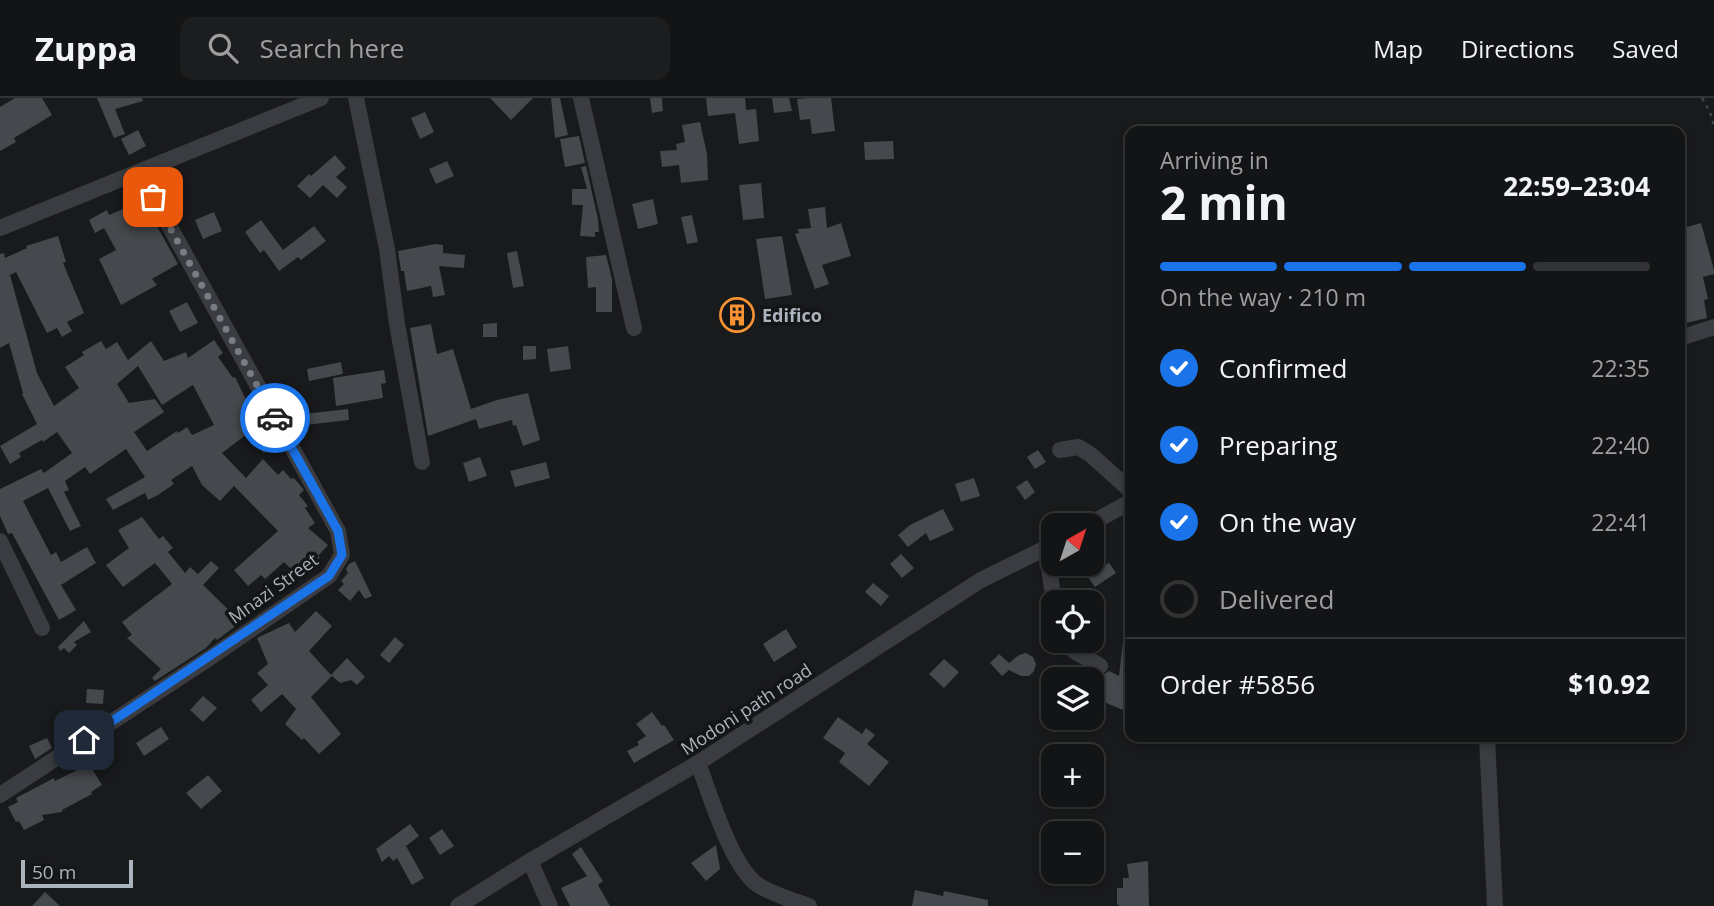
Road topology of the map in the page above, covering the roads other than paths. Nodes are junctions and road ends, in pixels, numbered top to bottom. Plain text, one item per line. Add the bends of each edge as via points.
1 (321, 98) edge
2 (356, 98) edge
3 (581, 98) edge
4 (140, 173) junction
5 (0, 228) edge
6 (1714, 327) edge
7 (634, 328) dead end
8 (1685, 336) edge
9 (1060, 450) dead end
10 (422, 462) dead end
11 (1125, 486) edge
12 (1125, 505) edge
13 (1104, 516) edge
14 (0, 541) edge
15 (1041, 550) edge
16 (41, 628) dead end
17 (1077, 653) edge
18 (1100, 666) dead end
19 (1487, 742) edge
20 (698, 763) junction
21 (0, 795) edge
22 (530, 861) junction
23 (458, 906) edge
24 (550, 906) edge
25 (809, 906) edge
26 (1495, 906) edge

1 - 4 street
2 - 10 street via 387,248
3 - 7 street
4 - 5 street
4 - 21 street, Mnazi Street via 338,531 342,555 329,576
6 - 8 street
9 - 11 street via 1078,447
12 - 13 street
14 - 16 street
15 - 20 street, Modoni path road via 981,580
17 - 18 street
19 - 26 street
20 - 22 street, Modoni path road
20 - 25 street via 745,872 757,884
22 - 23 street, Modoni path road
22 - 24 street

